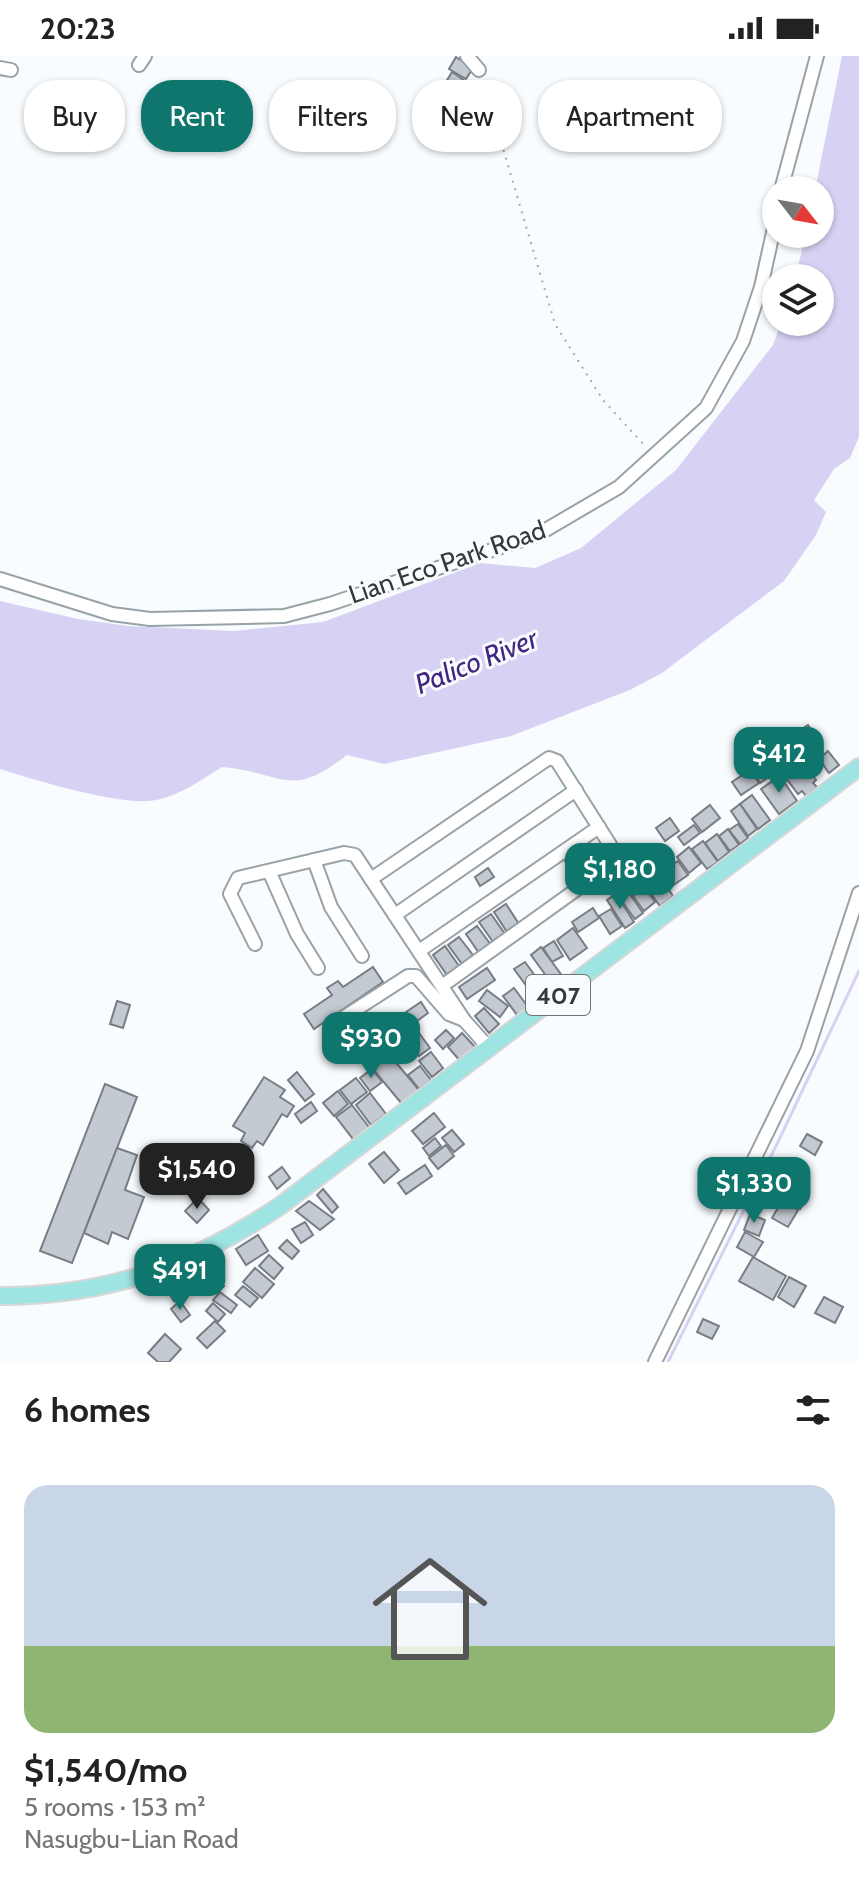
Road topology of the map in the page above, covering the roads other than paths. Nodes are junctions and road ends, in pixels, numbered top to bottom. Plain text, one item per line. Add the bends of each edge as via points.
1 (467, 56) edge
2 (817, 56) edge
3 (479, 70) road end
4 (785, 176) edge
5 (770, 248) edge
6 (0, 579) edge
7 (859, 767) edge
8 (576, 790) junction
9 (599, 827) junction
10 (314, 860) junction
11 (269, 871) junction
12 (371, 879) junction
13 (859, 893) edge
14 (395, 915) junction
15 (255, 944) dead end
16 (419, 951) junction
17 (362, 956) dead end
18 (318, 968) dead end
19 (442, 986) junction
20 (464, 1020) junction
21 (332, 1025) dead end
22 (489, 1048) junction
23 (0, 1296) edge
24 (655, 1362) edge

1 - 3 street
2 - 4 street
5 - 6 street, Lian Eco Park Road via 743,341 706,408 619,487 537,535 284,616 150,619 112,614
7 - 22 main road, 407
8 - 9 street
8 - 12 street via 557,761 549,758
8 - 14 street
9 - 16 street
9 - 19 street via 619,859
10 - 11 street
10 - 12 street via 355,855
10 - 17 street via 331,907
11 - 15 street via 238,878 230,894
11 - 18 street
12 - 14 street
13 - 24 street via 807,1051
14 - 16 street
16 - 19 street
19 - 20 street
20 - 21 street via 449,1014 416,976 408,976
20 - 22 street
22 - 23 main road, 407 via 280,1206 221,1243 168,1268 103,1288

